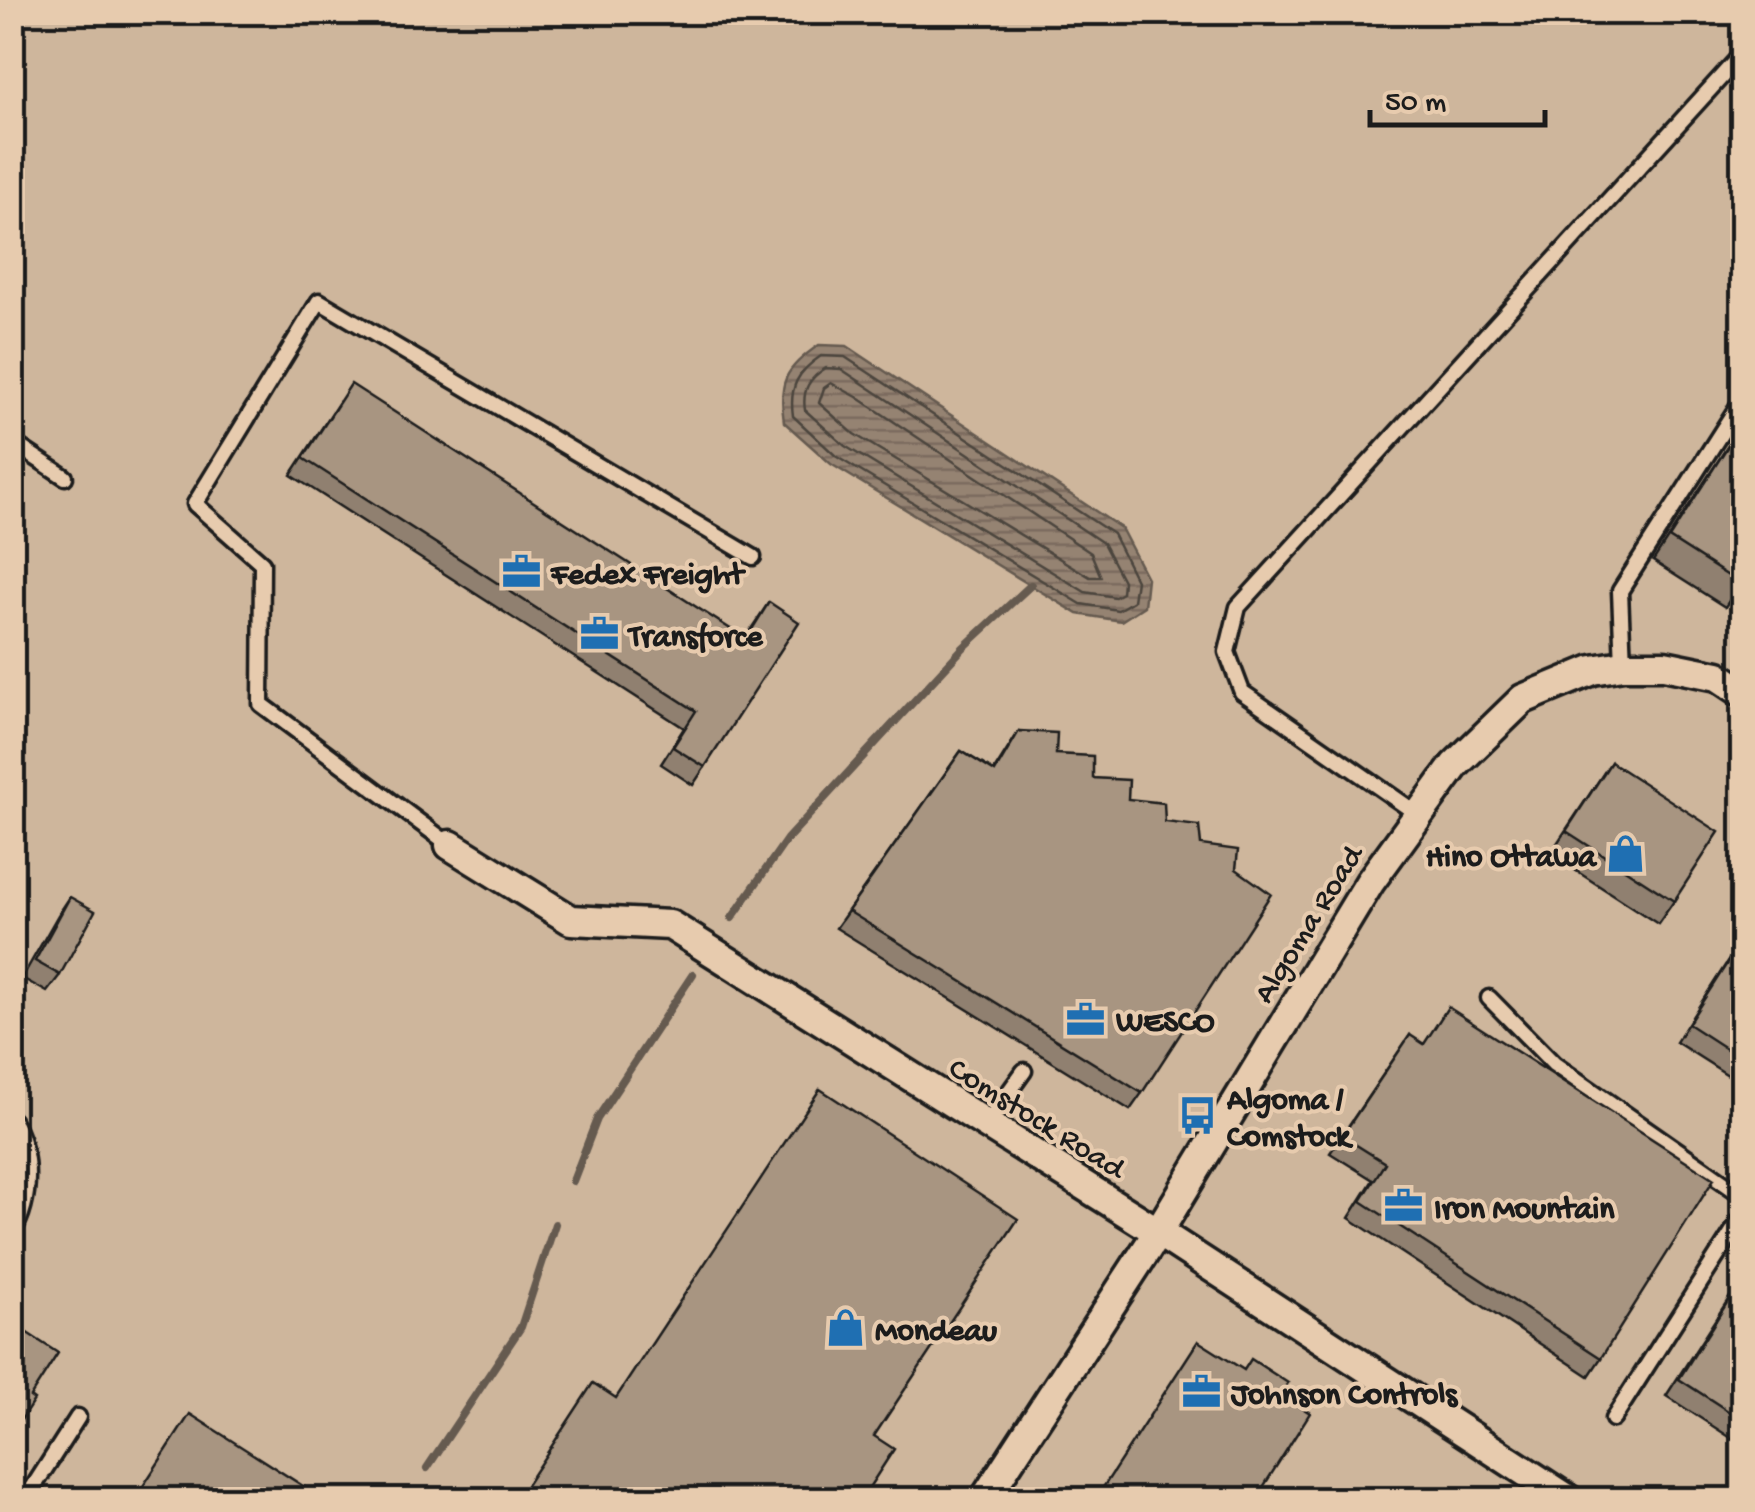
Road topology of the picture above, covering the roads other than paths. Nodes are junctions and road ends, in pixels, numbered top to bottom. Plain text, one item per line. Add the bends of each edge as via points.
1 (1742, 54) edge
2 (1742, 400) edge
3 (12, 442) edge
4 (66, 477) dead end
5 (753, 557) dead end
6 (1623, 665) junction
7 (1742, 692) edge
8 (1418, 816) junction
9 (450, 845) joint
10 (1488, 998) dead end
11 (1024, 1071) dead end
12 (12, 1120) edge
13 (986, 1124) junction
14 (1742, 1194) edge
15 (1742, 1217) edge
16 (12, 1232) edge
17 (1158, 1232) junction
18 (78, 1417) dead end
19 (1613, 1420) dead end
20 (25, 1500) edge
21 (984, 1500) edge
22 (1569, 1500) edge

1 - 8 lane via 1238,606 1227,652 1242,692
2 - 6 lane via 1620,592
3 - 4 lane
5 - 9 lane via 319,301 196,504 262,563 261,704
6 - 7 street, Algoma Road via 1718,676
6 - 8 street, Algoma Road via 1523,699 1455,765
8 - 17 street, Algoma Road via 1370,882
9 - 13 street, Comstock Road via 572,920 670,924
10 - 14 lane via 1554,1064
11 - 13 lane
12 - 16 lane via 24,1139 28,1179
13 - 17 street, Comstock Road
15 - 19 lane
17 - 21 street, Algoma Road
17 - 22 street, Comstock Road
18 - 20 lane

